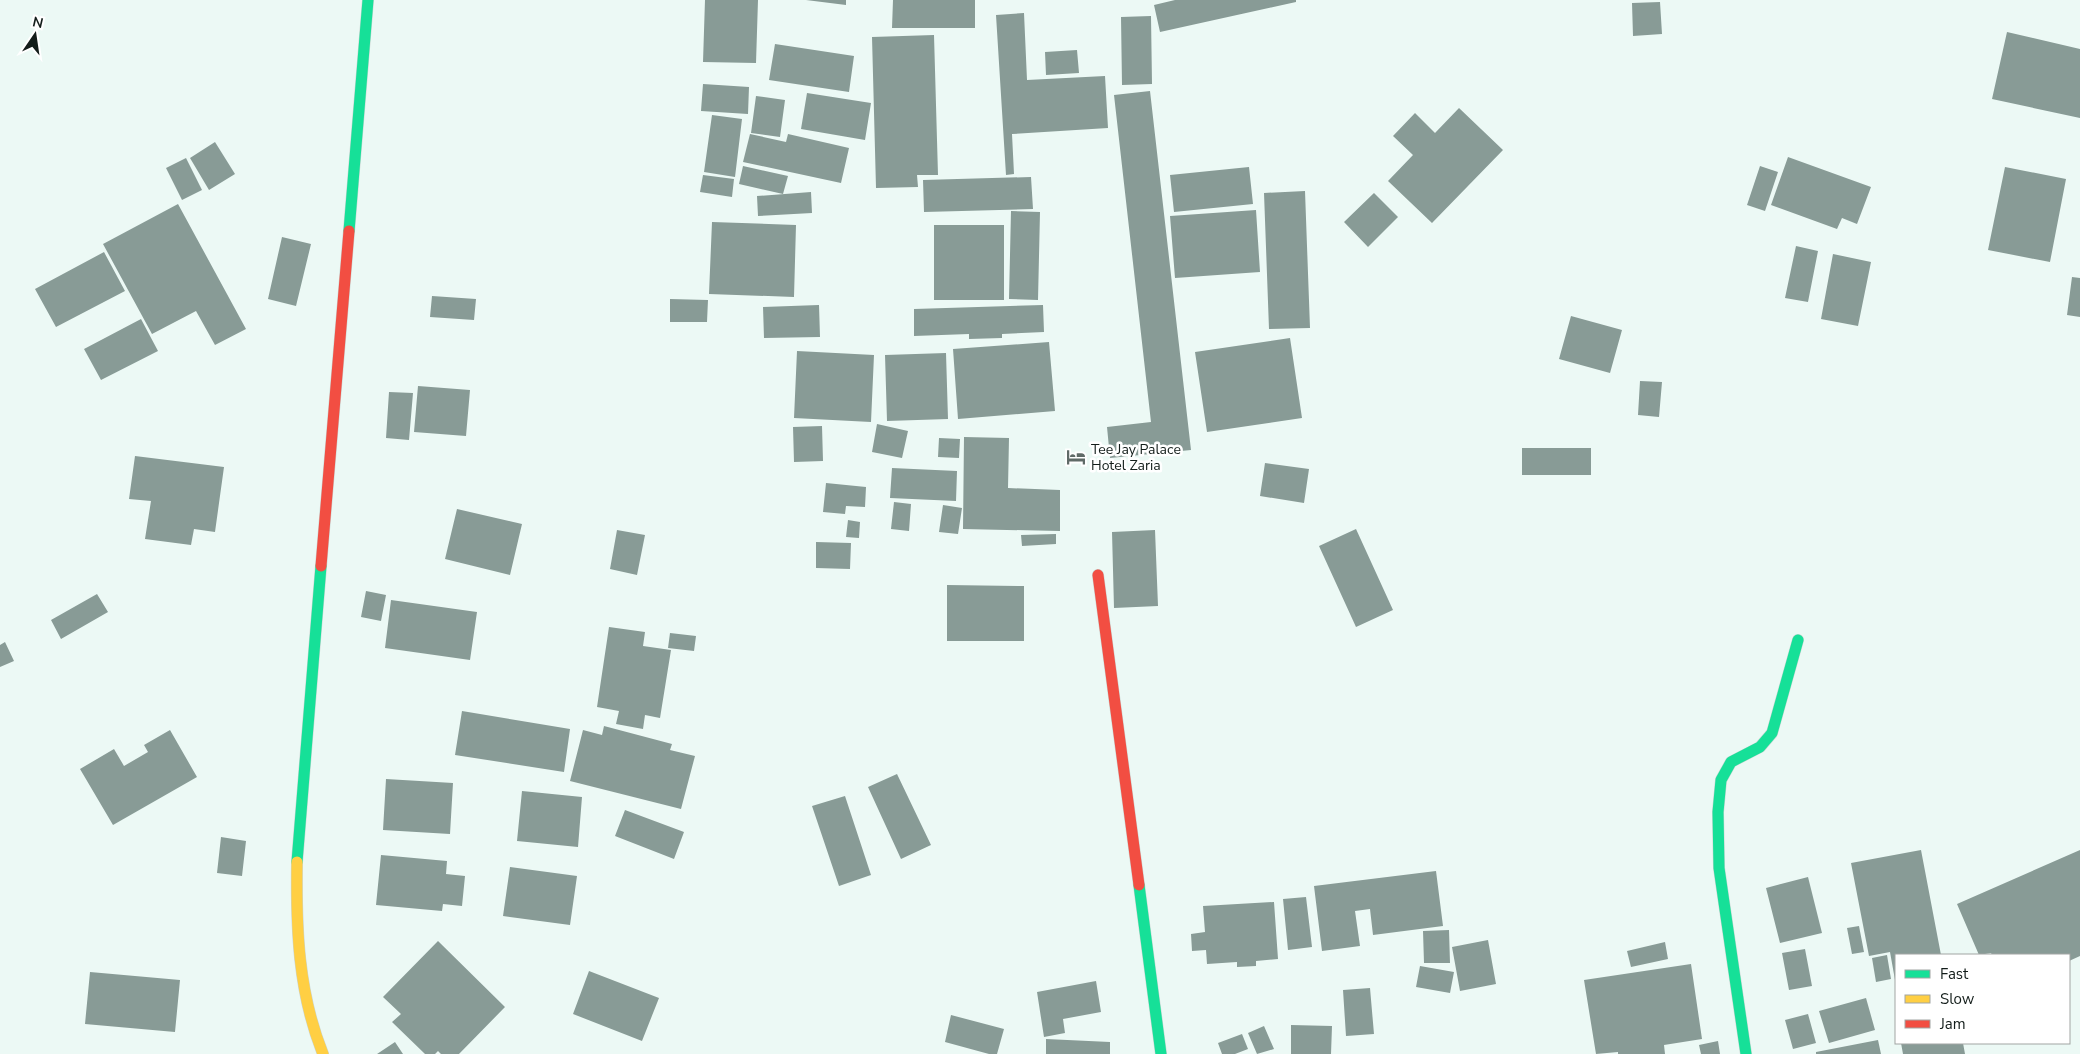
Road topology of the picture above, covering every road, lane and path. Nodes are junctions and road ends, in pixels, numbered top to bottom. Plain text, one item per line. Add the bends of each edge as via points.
1 (368, 0) edge
2 (1098, 576) dead end
3 (1798, 640) dead end
4 (323, 1054) edge
5 (1161, 1054) edge
6 (1746, 1054) edge

1 - 4 street via 297,852 301,989
2 - 5 street
3 - 6 street via 1772,733 1760,747 1731,762 1721,780 1719,868

